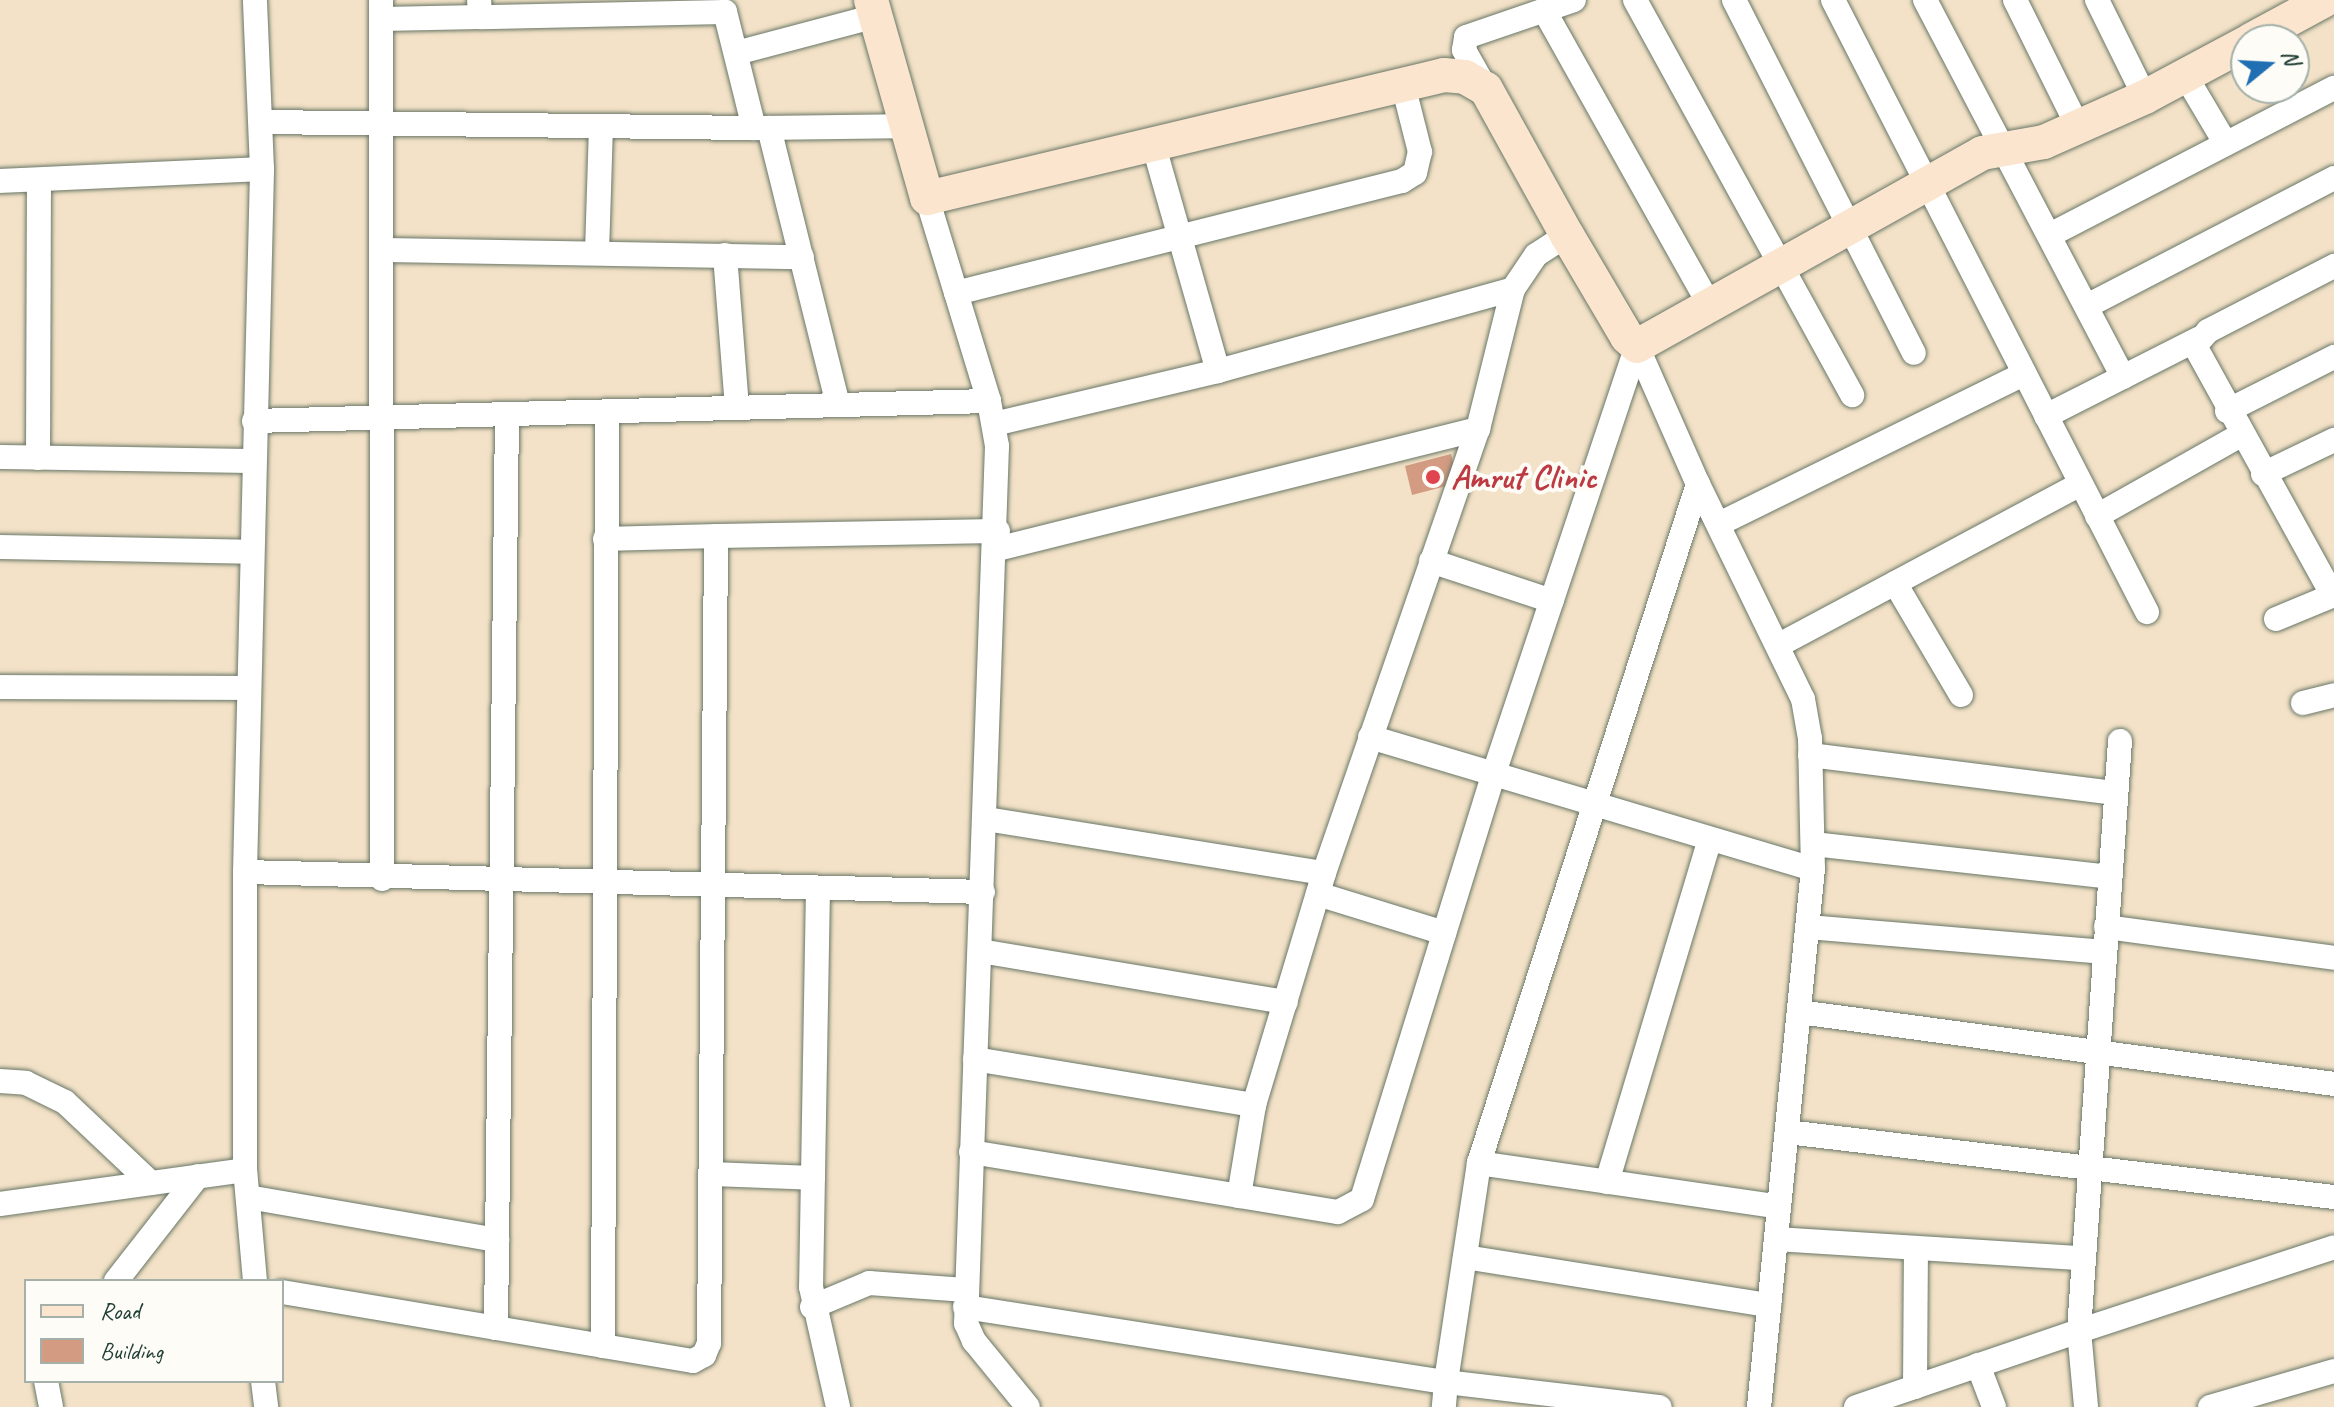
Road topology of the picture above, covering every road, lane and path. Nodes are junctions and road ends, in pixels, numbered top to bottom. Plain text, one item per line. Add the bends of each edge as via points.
1 (255, 0) edge
2 (1574, 0) edge
3 (1635, 0) edge
4 (1734, 0) edge
5 (1833, 0) edge
6 (1925, 0) edge
7 (2015, 0) edge
8 (2097, 0) edge
9 (2308, 4) edge
10 (724, 6) edge
11 (593, 7) edge
12 (874, 8) edge
13 (479, 9) edge
14 (382, 10) edge
15 (1544, 10) junction
16 (2276, 24) edge
17 (2230, 51) edge
18 (736, 53) junction
19 (2185, 75) junction
20 (1403, 85) junction
21 (2334, 88) edge
22 (1486, 89) junction
23 (2145, 97) junction
24 (261, 122) junction
25 (385, 125) junction
26 (907, 126) junction
27 (601, 127) junction
28 (2078, 127) junction
29 (761, 128) junction
30 (1153, 143) junction
31 (2226, 144) junction
32 (2001, 148) junction
33 (262, 169) junction
34 (2334, 178) edge
35 (39, 180) junction
36 (0, 181) edge
37 (1925, 182) junction
38 (927, 198) junction
39 (1847, 226) junction
40 (1567, 235) junction
41 (2050, 235) junction
42 (1180, 236) junction
43 (384, 250) junction
44 (597, 253) junction
45 (725, 255) junction
46 (802, 257) junction
47 (1781, 265) junction
48 (2334, 266) edge
49 (1513, 289) junction
50 (956, 293) junction
51 (1710, 306) junction
52 (2087, 306) junction
53 (2198, 339) junction
54 (1637, 346) junction
55 (1914, 353) dead end
56 (2334, 357) edge
57 (1218, 371) junction
58 (2024, 374) junction
59 (2123, 377) junction
60 (1852, 395) dead end
61 (838, 405) junction
62 (737, 408) junction
63 (607, 411) junction
64 (2227, 411) junction
65 (992, 412) junction
66 (507, 414) junction
67 (2046, 416) junction
68 (386, 417) junction
69 (254, 421) junction
70 (1478, 429) junction
71 (2241, 435) junction
72 (2334, 440) edge
73 (0, 457) edge
74 (38, 458) junction
75 (253, 461) junction
76 (2263, 474) junction
77 (1698, 484) junction
78 (2081, 484) junction
79 (2097, 516) junction
80 (1719, 524) junction
81 (716, 536) junction
82 (605, 539) junction
83 (998, 540) junction
84 (0, 547) edge
85 (250, 552) junction
86 (1431, 561) junction
87 (1895, 583) junction
88 (2334, 596) edge
89 (1552, 601) junction
90 (2147, 612) dead end
91 (2276, 619) dead end
92 (1779, 645) junction
93 (0, 687) edge
94 (249, 688) junction
95 (1961, 695) dead end
96 (2334, 695) edge
97 (2303, 703) dead end
98 (1370, 737) junction
99 (2120, 741) dead end
100 (1810, 755) junction
101 (1494, 773) junction
102 (2116, 793) junction
103 (1594, 802) junction
104 (986, 819) junction
105 (1710, 839) junction
106 (1813, 844) junction
107 (1813, 869) junction
108 (245, 872) junction
109 (2110, 877) junction
110 (382, 879) junction
111 (501, 881) junction
112 (1321, 883) junction
113 (603, 884) junction
114 (714, 886) junction
115 (818, 888) junction
116 (983, 892) junction
117 (1808, 927) junction
118 (2106, 927) junction
119 (1444, 933) junction
120 (980, 951) junction
121 (2105, 952) junction
122 (2334, 958) edge
123 (1286, 1002) junction
124 (1799, 1012) junction
125 (2098, 1052) junction
126 (975, 1059) junction
127 (0, 1081) edge
128 (2334, 1084) edge
129 (1254, 1105) junction
130 (1787, 1132) junction
131 (971, 1152) junction
132 (1479, 1163) junction
133 (2088, 1168) junction
134 (245, 1170) junction
135 (711, 1174) junction
136 (198, 1176) junction
137 (813, 1178) junction
138 (1607, 1182) junction
139 (151, 1183) junction
140 (1239, 1196) junction
141 (248, 1197) junction
142 (2334, 1197) edge
143 (0, 1204) edge
144 (1779, 1207) junction
145 (1776, 1239) junction
146 (497, 1240) junction
147 (2334, 1247) edge
148 (1916, 1248) junction
149 (1465, 1257) junction
150 (2081, 1258) junction
151 (118, 1279) edge
152 (255, 1279) edge
153 (284, 1292) edge
154 (965, 1299) junction
155 (1769, 1305) junction
156 (812, 1307) junction
157 (496, 1328) junction
158 (2079, 1331) junction
159 (603, 1346) junction
160 (1978, 1365) junction
161 (2334, 1371) edge
162 (1446, 1382) junction
163 (46, 1383) edge
164 (263, 1383) edge
165 (1915, 1387) junction
166 (51, 1407) edge
167 (266, 1407) edge
168 (838, 1407) edge
169 (1028, 1407) edge
170 (1444, 1407) edge
171 (1660, 1407) edge
172 (1759, 1407) edge
173 (1856, 1407) edge
174 (1994, 1407) edge
175 (2086, 1407) edge
176 (2210, 1407) edge

1 - 24 street
2 - 15 street
3 - 47 street
4 - 39 street
5 - 37 street
6 - 32 street
7 - 28 street
8 - 23 street
9 - 16 street
10 - 11 street
10 - 18 street
11 - 13 street
12 - 18 street
12 - 26 street
13 - 14 street
14 - 25 street
15 - 22 street via 1466,37 1464,50
15 - 51 street
17 - 19 street
18 - 29 street
19 - 23 street
19 - 31 street
20 - 22 street via 1444,75 1465,77
20 - 30 street
20 - 42 street via 1420,152 1415,173 1402,181
21 - 31 street
22 - 40 street
23 - 28 street
24 - 25 street
24 - 33 street
25 - 27 street
25 - 43 street
26 - 29 street
26 - 38 street
27 - 29 street
27 - 44 street
28 - 32 street via 2026,147
29 - 46 street
30 - 38 street
30 - 42 street
31 - 41 street
32 - 37 street
32 - 41 street
33 - 35 street
33 - 69 street
34 - 52 street
35 - 36 street
35 - 74 street
37 - 39 street
37 - 58 street
38 - 50 street
39 - 47 street
39 - 55 street
40 - 49 street via 1536,255
40 - 54 street
41 - 52 street
42 - 50 street
42 - 57 street
43 - 44 street
43 - 68 street
44 - 45 street
45 - 46 street
45 - 62 street
46 - 61 street
47 - 51 street
47 - 60 street
48 - 53 street
49 - 57 street
49 - 70 street
50 - 65 street
51 - 54 street
52 - 59 street
53 - 59 street
53 - 64 street via 2197,356
54 - 77 street
54 - 89 street
56 - 64 street
57 - 65 street
58 - 67 street
58 - 80 street
59 - 67 street
61 - 62 street
61 - 65 street
62 - 63 street
63 - 66 street
63 - 82 street
64 - 71 street
65 - 83 street
66 - 68 street
66 - 111 street
67 - 78 street
68 - 69 street
68 - 110 street
69 - 75 street
70 - 83 street
70 - 86 street
71 - 76 street
71 - 79 street
72 - 76 street
73 - 74 street
74 - 75 street
75 - 85 street
76 - 88 street
77 - 80 street
77 - 103 street
78 - 79 street
78 - 87 street
79 - 90 street
80 - 92 street
81 - 82 street
81 - 83 street
81 - 114 street
82 - 113 street
83 - 104 street
84 - 85 street
85 - 94 street
86 - 89 street
86 - 98 street
87 - 92 street
87 - 95 street
88 - 91 street
89 - 101 street
92 - 100 street via 1803,699
93 - 94 street
94 - 108 street
96 - 97 street
98 - 101 street
98 - 112 street
99 - 102 street
100 - 102 street
100 - 106 street
101 - 103 street
101 - 119 street
102 - 109 street
103 - 105 street
103 - 132 street
104 - 112 street
104 - 116 street
105 - 107 street
105 - 138 street
106 - 107 street
106 - 109 street
107 - 117 street
108 - 110 street
108 - 134 street
109 - 118 street
110 - 111 street
111 - 113 street
111 - 146 street
112 - 119 street
112 - 123 street
113 - 114 street
113 - 159 street
114 - 115 street
114 - 135 street
115 - 116 street
115 - 137 street
116 - 120 street
117 - 121 street
117 - 124 street
118 - 121 street
118 - 122 street
119 - 140 street via 1362,1199 1338,1212
120 - 123 street
120 - 126 street
121 - 125 street
123 - 129 street
124 - 125 street
124 - 130 street
125 - 128 street
125 - 133 street
126 - 129 street
126 - 131 street
127 - 139 street via 26,1083 65,1102
129 - 140 street
130 - 133 street
130 - 144 street
131 - 140 street
131 - 154 street
132 - 138 street
132 - 149 street
133 - 142 street
133 - 150 street
134 - 136 street
134 - 141 street
135 - 137 street
135 - 159 street via 704,1355 693,1361
136 - 139 street
136 - 151 street
137 - 156 street
138 - 144 street
139 - 143 street
141 - 146 street
141 - 152 street
144 - 145 street
145 - 148 street
145 - 155 street
146 - 157 street
147 - 158 street
148 - 150 street
148 - 165 street
149 - 155 street
149 - 162 street
150 - 158 street
153 - 157 street
154 - 156 street via 869,1283
154 - 162 street
154 - 169 street via 974,1341
155 - 172 street
156 - 168 street
157 - 159 street
158 - 160 street
158 - 175 street
160 - 165 street
160 - 174 street
161 - 176 street
162 - 170 street
162 - 171 street
163 - 166 street
164 - 167 street
165 - 173 street

